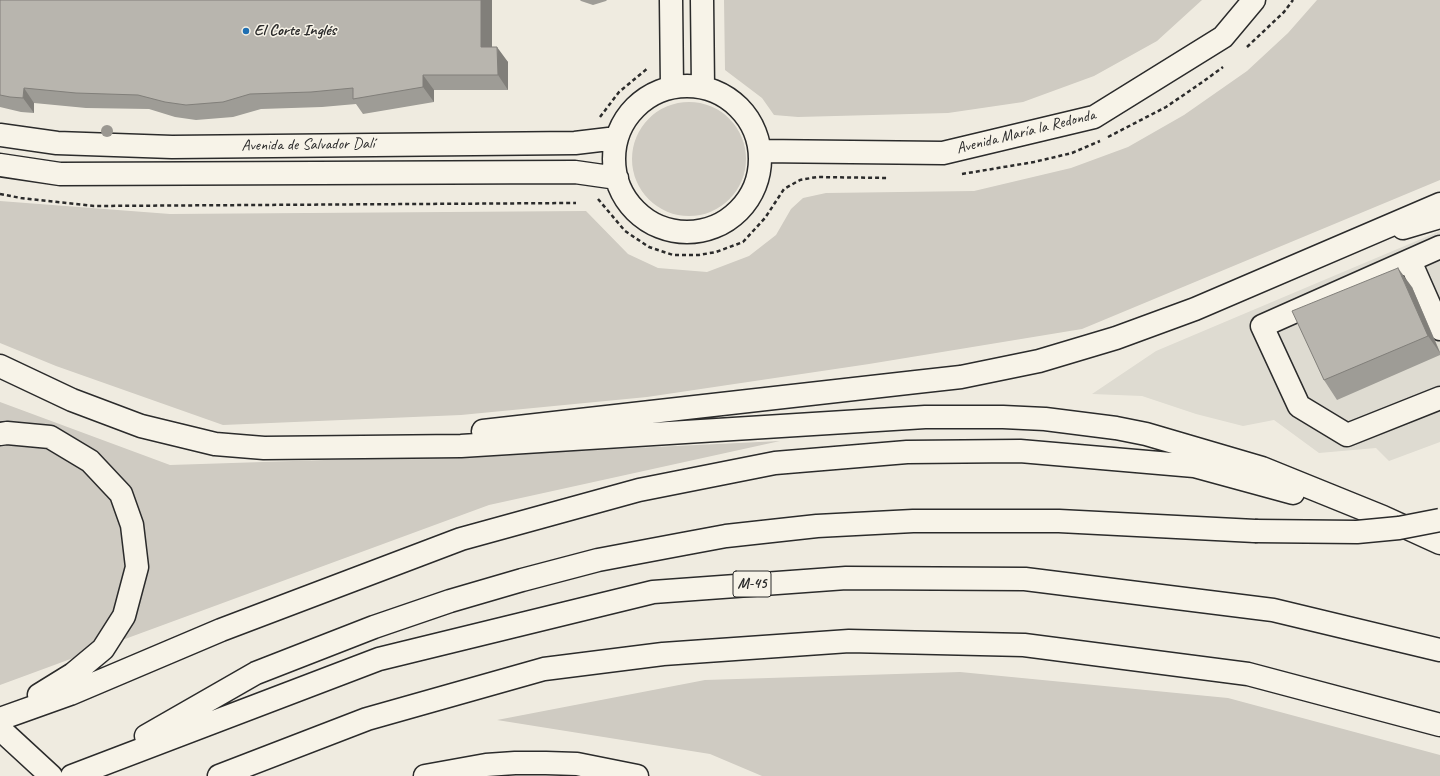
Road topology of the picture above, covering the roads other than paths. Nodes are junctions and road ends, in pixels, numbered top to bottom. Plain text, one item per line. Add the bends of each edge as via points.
1 (671, 0) edge
2 (702, 0) edge
3 (1254, 0) edge
4 (702, 87) junction
5 (672, 88) junction
6 (0, 134) edge
7 (617, 138) junction
8 (760, 151) junction
9 (0, 165) edge
10 (617, 178) junction
11 (1440, 204) edge
12 (1440, 217) edge
13 (1347, 243) junction
14 (1440, 247) edge
15 (1410, 261) junction
16 (1440, 329) edge
17 (5, 370) edge
18 (1440, 398) edge
19 (0, 434) edge
20 (385, 446) junction
21 (1383, 517) junction
22 (1440, 520) edge
23 (1440, 543) edge
24 (1440, 650) edge
25 (1, 725) edge
26 (1440, 725) edge
27 (79, 773) edge
28 (50, 776) edge
29 (219, 776) edge
30 (425, 776) edge
31 (637, 776) edge

1 - 5 main road
2 - 4 main road
3 - 8 main road, Avenida María la Redonda via 1224,37 1094,117 943,153
4 - 5 main road
4 - 8 main road via 726,96 744,113 756,135
5 - 7 main road via 653,94 637,105 625,120
6 - 7 main road, Avenida de Salvador Dalí via 57,143 172,147 575,143
7 - 10 main road via 614,154
8 - 10 main road via 757,179 744,204 731,217 705,230 677,231 650,222 629,204
9 - 10 main road, Avenida de Salvador Dalí via 60,174 575,172
11 - 13 main road
12 - 13 main road
13 - 20 main road via 1195,309 1116,338 1001,370 461,434
14 - 15 main road
15 - 16 main road
15 - 18 main road via 1262,326 1299,406 1347,435
17 - 20 main road via 117,418 215,444 314,449
19 - 25 main road via 50,437 90,462 121,494 132,525 137,567 124,616 103,649 73,674
20 - 21 main road via 469,446 918,417 1045,419 1116,428 1178,442 1262,468
21 - 23 main road
21 - 25 main road via 1194,466 1020,451 907,452 775,464 639,490 461,539 221,630
22 - 27 main road, bridge via 1399,528 1357,532 1255,531 1017,520 863,523 726,536 598,560 450,601 347,637 256,673
24 - 27 main road, M-45 via 1273,610 1025,579 846,578 653,592 379,659
25 - 28 main road via 18,748
26 - 29 main road via 1248,674 1024,645 849,640 663,654 544,669 367,719
30 - 31 main road via 486,766 538,762 577,764

